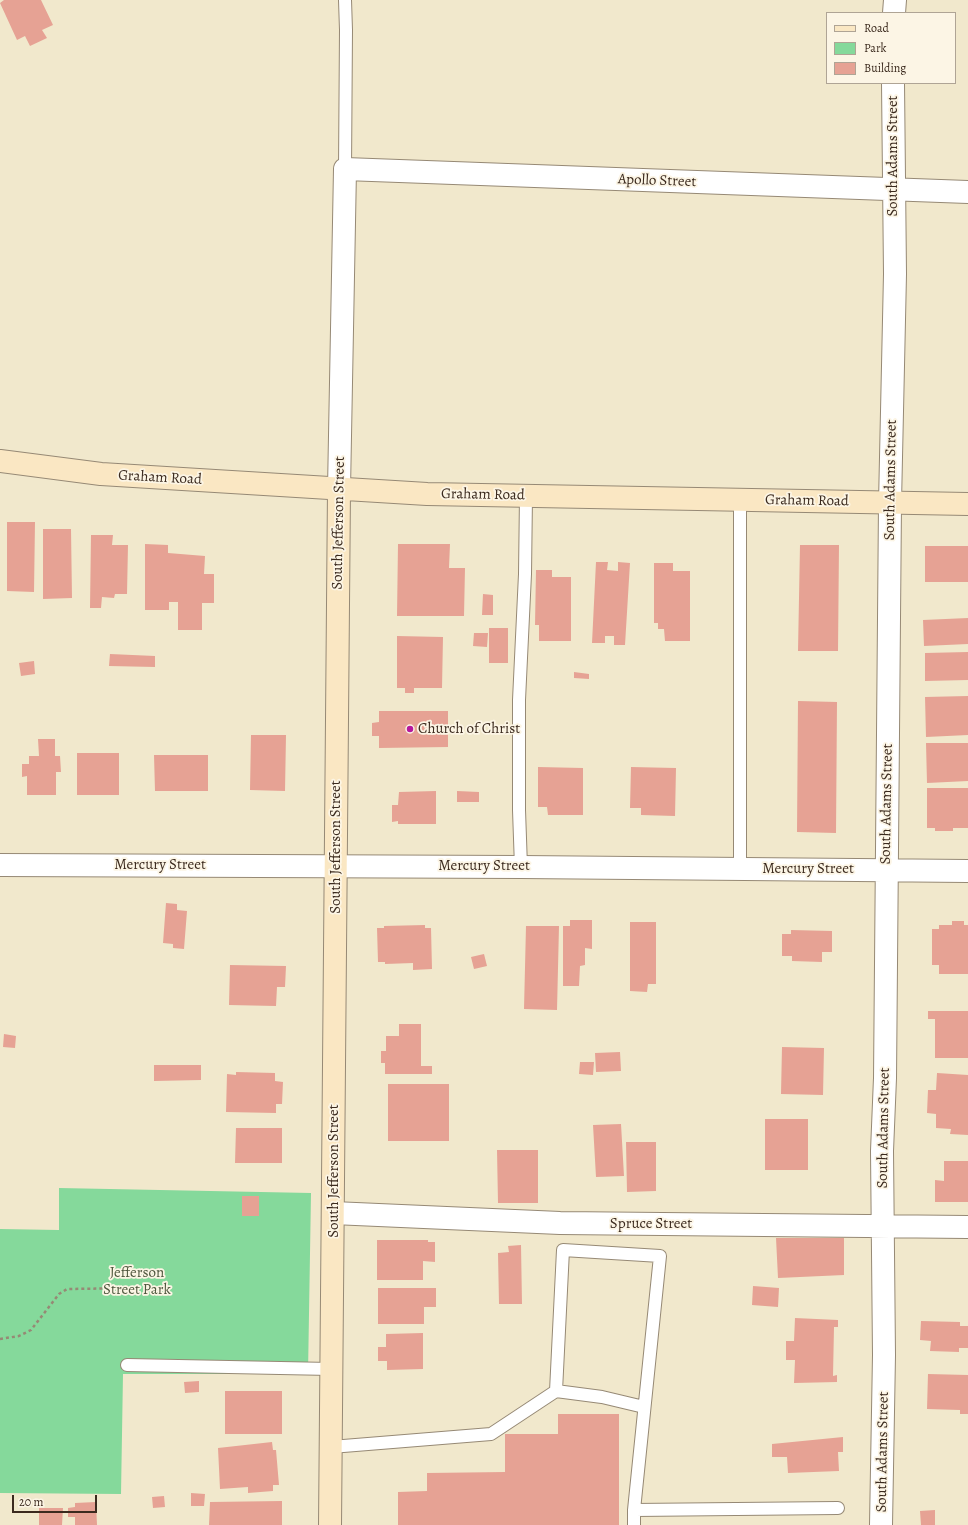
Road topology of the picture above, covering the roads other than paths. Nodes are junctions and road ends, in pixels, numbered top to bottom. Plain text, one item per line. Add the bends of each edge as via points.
1 (345, 0) edge
2 (895, 0) edge
3 (894, 12) edge
4 (893, 84) edge
5 (345, 169) junction
6 (893, 190) junction
7 (968, 192) edge
8 (0, 461) edge
9 (339, 489) junction
10 (526, 496) junction
11 (740, 500) junction
12 (890, 503) junction
13 (968, 504) edge
14 (0, 865) edge
15 (336, 866) junction
16 (521, 867) junction
17 (740, 869) junction
18 (886, 870) junction
19 (968, 871) edge
20 (333, 1213) junction
21 (883, 1226) junction
22 (968, 1227) edge
23 (127, 1365) dead end
24 (331, 1369) junction
25 (556, 1391) junction
26 (644, 1407) junction
27 (330, 1447) junction
28 (838, 1508) dead end
29 (634, 1510) junction
30 (330, 1525) edge
31 (634, 1525) edge
32 (881, 1525) edge

1 - 5 lane
2 - 3 street
4 - 6 street, South Adams Street
5 - 6 street, Apollo Street
5 - 9 street, South Jefferson Street
6 - 7 street, Apollo Street
6 - 12 street, South Adams Street via 895,274
8 - 9 street, Graham Road via 101,474
9 - 10 street, Graham Road
9 - 15 street, South Jefferson Street
10 - 11 street, Graham Road
10 - 16 lane via 519,700
11 - 12 street, Graham Road
11 - 17 lane
12 - 13 street, Graham Road
12 - 18 street, South Adams Street
14 - 15 street, Mercury Street
15 - 16 street, Mercury Street
15 - 20 street, South Jefferson Street
16 - 17 street, Mercury Street
17 - 18 street, Mercury Street
18 - 19 street, Mercury Street
18 - 21 street, South Adams Street
20 - 21 street, Spruce Street via 560,1223
20 - 24 street, South Jefferson Street
21 - 22 street, Spruce Street
21 - 32 street, South Adams Street
23 - 24 lane
24 - 27 street, South Jefferson Street
25 - 26 lane via 602,1397
25 - 26 lane via 563,1250 660,1256
25 - 27 lane via 491,1434
26 - 29 lane
27 - 30 street, South Jefferson Street
28 - 29 lane
29 - 31 lane

